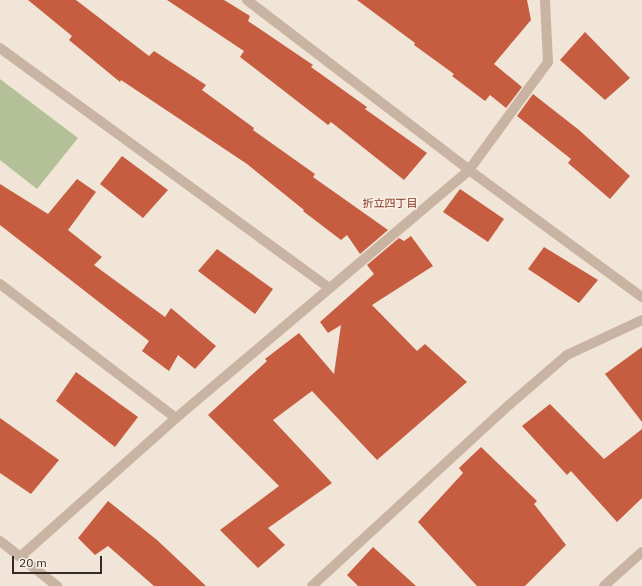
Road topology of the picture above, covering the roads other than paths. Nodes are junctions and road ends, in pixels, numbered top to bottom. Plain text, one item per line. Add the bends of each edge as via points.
1 (247, 0) edge
2 (545, 0) edge
3 (0, 48) edge
4 (469, 170) junction
5 (0, 284) edge
6 (329, 288) junction
7 (642, 297) edge
8 (642, 320) edge
9 (176, 418) junction
10 (0, 542) edge
11 (642, 552) edge
12 (20, 557) junction
13 (57, 586) edge
14 (312, 586) edge
15 (604, 586) edge

1 - 4 street
2 - 4 street via 548,62
3 - 6 street
4 - 6 street
4 - 7 street
5 - 9 street
6 - 9 street
8 - 14 street via 567,355 509,404
9 - 12 street
10 - 12 street
11 - 15 street
12 - 13 street

